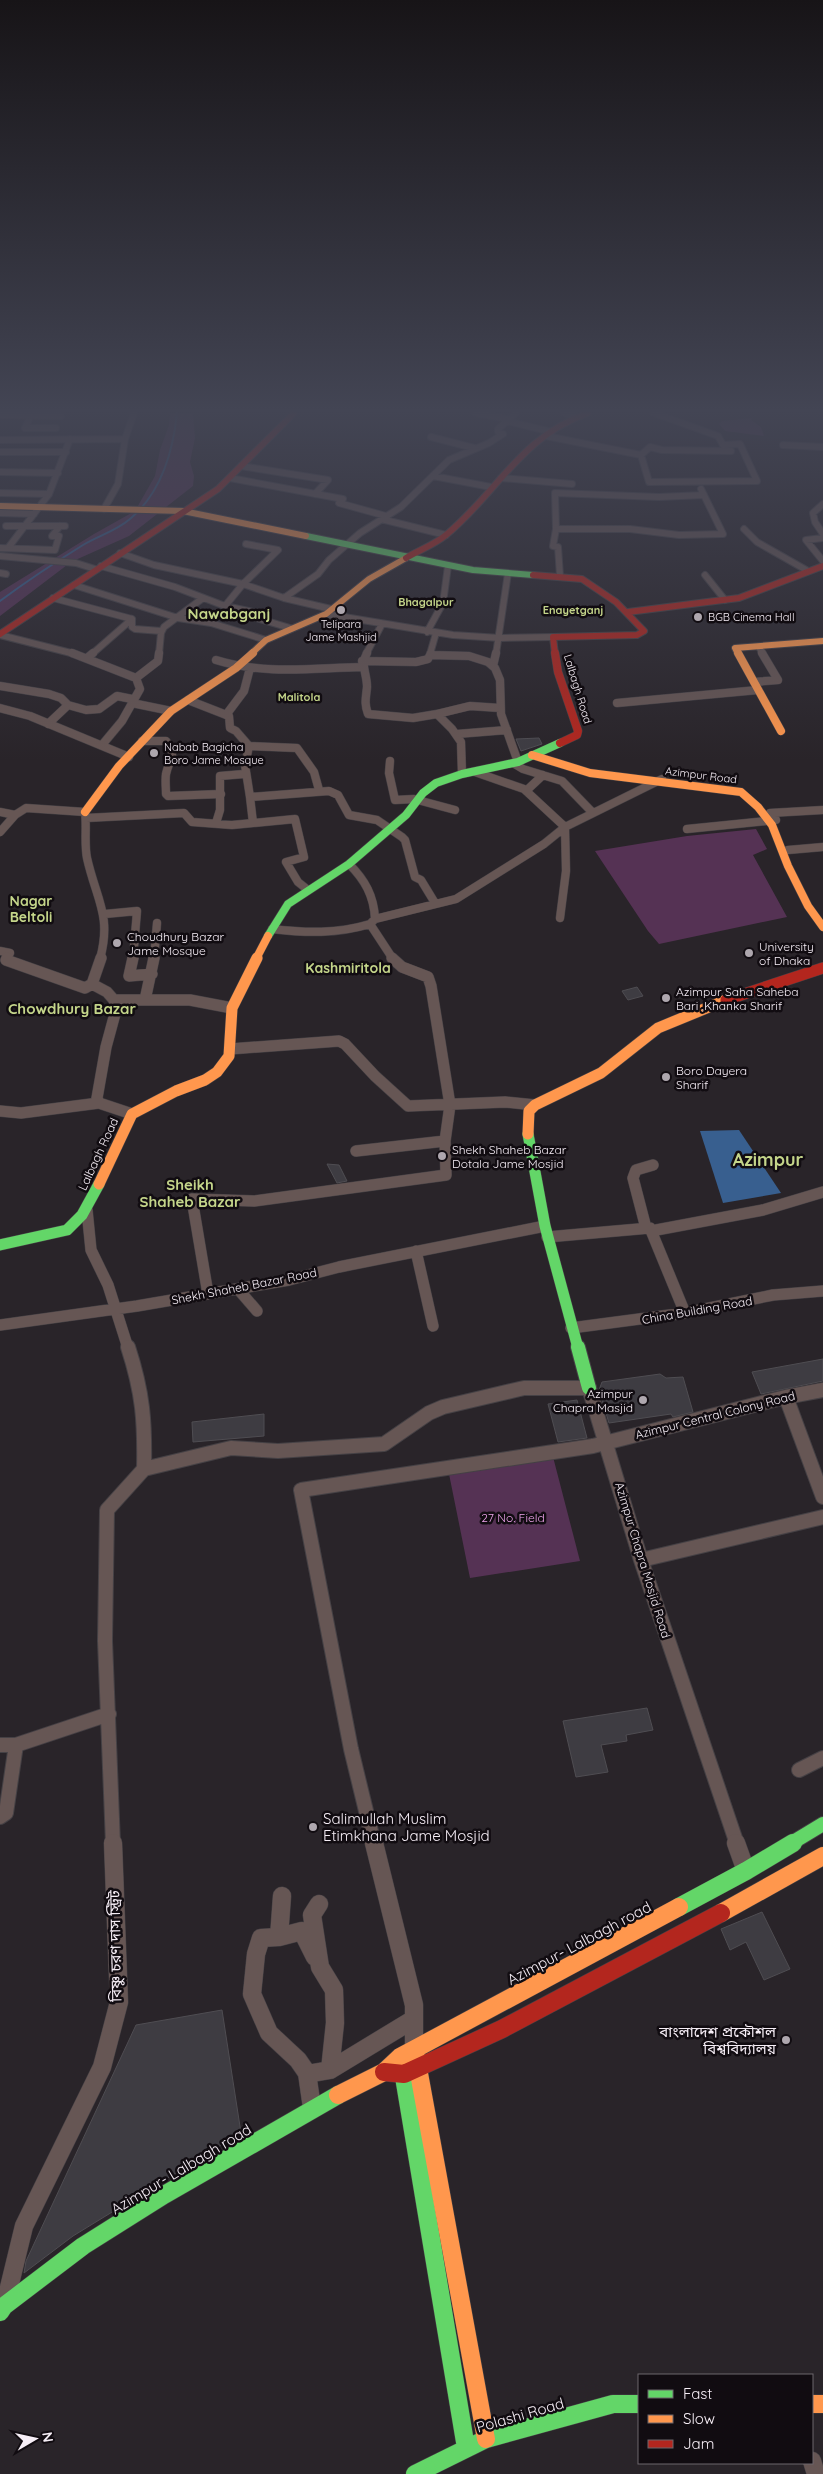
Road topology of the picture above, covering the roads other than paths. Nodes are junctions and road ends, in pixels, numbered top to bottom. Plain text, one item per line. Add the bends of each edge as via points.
1 (23, 528) edge
2 (61, 528) edge
3 (157, 528) edge
4 (270, 528) edge
5 (369, 528) edge
6 (422, 528) edge
7 (452, 528) edge
8 (720, 528) edge
9 (556, 529) joint
10 (744, 529) dead end
11 (446, 535) junction
12 (823, 538) edge
13 (246, 544) dead end
14 (348, 544) junction
15 (0, 548) edge
16 (8, 548) junction
17 (120, 553) junction
18 (0, 556) edge
19 (409, 557) junction
20 (823, 561) edge
21 (448, 566) junction
22 (823, 566) edge
23 (98, 568) junction
24 (808, 571) junction
25 (508, 572) junction
26 (705, 575) dead end
27 (560, 576) junction
28 (243, 584) junction
29 (74, 585) junction
30 (53, 598) junction
31 (203, 598) junction
32 (284, 598) junction
33 (725, 600) junction
34 (225, 606) junction
35 (328, 611) junction
36 (628, 612) junction
37 (178, 618) junction
38 (132, 619) junction
39 (382, 624) junction
40 (290, 628) junction
41 (161, 632) junction
42 (431, 632) junction
43 (0, 635) edge
44 (553, 637) junction
45 (500, 638) junction
46 (266, 640) junction
47 (823, 641) edge
48 (760, 646) junction
49 (430, 655) junction
50 (87, 658) junction
51 (216, 660) dead end
52 (362, 664) junction
53 (493, 666) junction
54 (236, 668) junction
55 (250, 668) junction
56 (136, 678) junction
57 (0, 686) edge
58 (756, 686) junction
59 (188, 700) junction
60 (132, 703) junction
61 (617, 703) dead end
62 (67, 706) junction
63 (0, 708) edge
64 (500, 708) junction
65 (171, 711) junction
66 (437, 714) junction
67 (226, 715) junction
68 (48, 724) junction
69 (507, 730) junction
70 (781, 731) dead end
71 (457, 734) junction
72 (142, 741) junction
73 (102, 745) junction
74 (249, 746) junction
75 (535, 754) junction
76 (129, 757) junction
77 (390, 761) dead end
78 (515, 762) junction
79 (475, 772) junction
80 (244, 774) junction
81 (462, 774) junction
82 (543, 775) junction
83 (660, 780) junction
84 (319, 790) junction
85 (526, 791) junction
86 (221, 794) junction
87 (250, 797) junction
88 (417, 801) junction
89 (455, 810) dead end
90 (823, 810) edge
91 (0, 812) edge
92 (593, 813) junction
93 (15, 815) junction
94 (86, 815) junction
95 (772, 818) junction
96 (216, 823) junction
97 (253, 823) junction
98 (565, 827) junction
99 (390, 828) junction
100 (687, 829) dead end
101 (0, 832) edge
102 (823, 847) edge
103 (788, 850) junction
104 (348, 864) junction
105 (308, 890) junction
106 (434, 903) junction
107 (104, 910) junction
108 (560, 918) dead end
109 (823, 920) edge
110 (373, 922) junction
111 (157, 923) dead end
112 (823, 927) edge
113 (272, 929) junction
114 (0, 951) edge
115 (823, 968) edge
116 (152, 974) junction
117 (92, 984) junction
118 (114, 1000) junction
119 (145, 1000) junction
120 (232, 1008) junction
121 (230, 1049) junction
122 (99, 1103) junction
123 (450, 1105) junction
124 (535, 1105) junction
125 (0, 1111) edge
126 (132, 1114) junction
127 (446, 1141) junction
128 (356, 1151) dead end
129 (653, 1165) dead end
130 (823, 1192) edge
131 (87, 1210) junction
132 (649, 1229) junction
133 (516, 1232) junction
134 (547, 1236) junction
135 (0, 1245) edge
136 (416, 1251) junction
137 (238, 1289) junction
138 (823, 1291) edge
139 (208, 1294) junction
140 (116, 1308) junction
141 (257, 1312) dead end
142 (686, 1314) junction
143 (0, 1325) edge
144 (433, 1326) dead end
145 (571, 1328) junction
146 (588, 1388) junction
147 (823, 1390) edge
148 (786, 1397) junction
149 (607, 1442) junction
150 (144, 1469) junction
151 (823, 1498) edge
152 (823, 1517) edge
153 (641, 1560) junction
154 (109, 1714) junction
155 (0, 1745) edge
156 (16, 1746) junction
157 (823, 1758) edge
158 (799, 1770) dead end
159 (0, 1817) edge
160 (823, 1824) edge
161 (823, 1856) edge
162 (746, 1871) junction
163 (282, 1896) dead end
164 (319, 1904) dead end
165 (279, 1938) junction
166 (320, 1967) junction
167 (414, 2019) junction
168 (414, 2049) junction
169 (400, 2057) junction
170 (419, 2068) junction
171 (330, 2070) junction
172 (384, 2072) junction
173 (308, 2074) junction
174 (404, 2074) junction
175 (312, 2108) junction
176 (2, 2309) edge
177 (638, 2404) edge
178 (486, 2438) junction
179 (466, 2448) junction
180 (415, 2474) edge

1 - 16 street
2 - 16 street via 52,536 59,536 55,550
3 - 17 main road
4 - 14 main road
5 - 14 street
6 - 11 street
7 - 11 main road
8 - 9 street via 723,534 679,535 630,529
9 - 27 street via 554,546 558,547
10 - 24 street via 757,542
11 - 19 main road
12 - 20 street via 806,540
13 - 28 street via 278,550
14 - 19 main road
14 - 32 street via 318,574
15 - 16 street
17 - 23 main road
17 - 28 street via 154,565
18 - 23 street
19 - 21 main road
19 - 35 main road via 369,579
21 - 25 main road
21 - 42 street via 443,603
22 - 24 main road
23 - 29 main road
23 - 31 street
24 - 33 main road via 739,598
25 - 27 main road
25 - 45 street
26 - 33 street
27 - 36 main road via 582,579 595,585
28 - 32 street
28 - 34 street
29 - 30 main road
29 - 37 street
30 - 38 street
30 - 43 main road
31 - 34 street
31 - 37 street
32 - 35 street
33 - 36 main road
34 - 40 street via 253,612 250,616
35 - 39 street
35 - 40 main road
36 - 44 main road via 644,631 637,635
37 - 41 street via 167,623
37 - 46 street via 211,623
38 - 41 street via 135,629
38 - 50 street
39 - 42 street
39 - 52 street
40 - 46 main road
41 - 56 street via 158,661
42 - 45 street
42 - 49 street
43 - 50 street
44 - 45 street
44 - 75 main road, Lalbagh Road via 552,646 562,685 578,731 572,738
45 - 53 street
46 - 54 main road
47 - 48 main road
48 - 58 street via 778,680
48 - 58 main road via 735,648
49 - 52 street via 428,659 416,662
49 - 53 street via 471,657
50 - 56 street
51 - 54 street
52 - 55 street via 285,671
52 - 66 street via 367,686 364,702 368,714 413,718
53 - 64 street via 499,676
54 - 55 street
54 - 59 main road
55 - 67 street via 244,691
56 - 60 street via 140,689
57 - 62 street via 60,698
58 - 61 street
58 - 70 main road
59 - 65 main road
59 - 67 street
60 - 62 street via 132,699 117,695 103,708 94,710
60 - 65 street
60 - 73 street
62 - 68 street
63 - 68 street
64 - 66 street via 470,706
64 - 69 street
65 - 72 main road
66 - 71 street
67 - 74 street via 229,716 230,728
68 - 73 street
69 - 71 street
69 - 78 street
71 - 81 street via 462,746 459,760
72 - 76 main road
72 - 86 street via 166,741 171,746 173,760 166,772 168,796
73 - 76 street
74 - 80 street
74 - 84 street via 297,748 314,772
75 - 78 main road, Lalbagh Road
75 - 83 main road, Azimpur Road
76 - 94 main road via 102,787
77 - 88 street via 389,773 395,800
78 - 79 main road, Lalbagh Road
78 - 82 street
79 - 81 main road, Lalbagh Road
79 - 85 street
80 - 86 street via 220,776
80 - 87 street
81 - 88 main road, Lalbagh Road via 436,783
82 - 85 street
82 - 92 street via 562,781
83 - 92 street
83 - 95 main road, Azimpur Road via 738,787 759,801
84 - 87 street
84 - 99 street via 338,795 346,811 354,818 373,819
85 - 98 street
86 - 96 street
87 - 97 street
88 - 89 street
88 - 99 main road, Lalbagh Road
90 - 95 street
91 - 93 street
92 - 98 street
93 - 94 street via 26,808
93 - 101 street
94 - 96 street via 184,813 192,822
94 - 107 street via 85,848
95 - 100 street
95 - 103 main road, Azimpur Road
95 - 112 main road, Azimpur Road via 808,906
96 - 97 street
97 - 105 street via 296,820 304,856 286,862 298,882
98 - 106 street via 544,844 456,899
98 - 108 street via 566,871
99 - 104 main road, Lalbagh Road
99 - 106 street via 405,840 415,876 421,880
102 - 103 street
103 - 109 main road, Azimpur Road
104 - 105 main road, Lalbagh Road
104 - 110 street via 366,882 372,894
105 - 113 main road, Lalbagh Road via 288,904
106 - 110 street
107 - 116 street via 136,911 135,950 129,976
107 - 117 street via 106,939
110 - 113 street via 336,932
110 - 123 street via 393,960 428,977
111 - 116 street
113 - 120 main road, Lalbagh Road
114 - 117 street via 10,952 6,960 73,986 85,988
115 - 124 main road via 720,1002 658,1028 601,1073
116 - 119 street
117 - 118 street
118 - 119 street
118 - 122 street via 116,1010 106,1047 97,1098
119 - 120 street via 190,1000
120 - 121 main road, Lalbagh Road
121 - 123 street via 339,1041 408,1106
121 - 126 main road, Lalbagh Road via 229,1056 217,1072 205,1080
122 - 125 street via 21,1113
122 - 126 street
123 - 124 street via 505,1102
123 - 127 street
124 - 134 main road, Azimpur Chapra Mosjid Road via 528,1117 528,1143
126 - 131 main road, Lalbagh Road
127 - 128 street
127 - 139 street via 446,1174 254,1201 192,1199
129 - 132 street via 636,1170 633,1178
130 - 132 street, Shekh Shaheb Bazar Road via 763,1210
131 - 135 main road, Lalbagh Road via 67,1230
131 - 140 street via 91,1250
132 - 134 street, Shekh Shaheb Bazar Road
132 - 142 street
133 - 134 street, Shekh Shaheb Bazar Road
133 - 134 street
133 - 136 street, Shekh Shaheb Bazar Road
134 - 145 main road, Azimpur Chapra Mosjid Road
136 - 137 street, Shekh Shaheb Bazar Road
136 - 144 street
137 - 139 street, Shekh Shaheb Bazar Road
137 - 141 street
138 - 142 street, China Building Road via 773,1295
139 - 140 street, Shekh Shaheb Bazar Road
140 - 143 street, Shekh Shaheb Bazar Road
140 - 150 street via 138,1378 145,1422
142 - 145 street, China Building Road
145 - 146 main road, Azimpur Chapra Mosjid Road
146 - 149 street, Azimpur Chapra Mosjid Road
146 - 150 street via 524,1388 443,1407 384,1444 278,1452 231,1448
147 - 148 street, Azimpur Central Colony Road
148 - 149 street, Azimpur Central Colony Road
148 - 151 street
149 - 153 street, Azimpur Chapra Mosjid Road
149 - 167 street, Azimpur Central Colony Road via 301,1490 351,1749 414,2005
150 - 154 street, বিষ্ণু চরণ দাস স্ট্রিট via 107,1510 105,1641
152 - 153 street
153 - 162 street, Azimpur Chapra Mosjid Road
154 - 156 street
154 - 176 street, বিষ্ণু চরণ দাস স্ট্রিট via 119,2002 102,2067 24,2226
155 - 156 street
156 - 159 street via 6,1814
157 - 158 street
160 - 162 main road, Azimpur- Lalbagh road
161 - 170 main road via 502,2029
162 - 168 main road, Azimpur- Lalbagh road
163 - 165 street
164 - 166 street via 312,1915
165 - 166 street via 302,1931
165 - 173 street via 261,1938 252,1994 260,2005 265,2026
166 - 171 street via 334,1990 335,2024
167 - 168 street
167 - 171 street
168 - 169 main road, Azimpur- Lalbagh road
168 - 170 main road
169 - 172 main road, Azimpur- Lalbagh road
169 - 174 main road
170 - 174 main road
170 - 178 main road
171 - 173 street
172 - 174 main road
172 - 175 main road, Azimpur- Lalbagh road
173 - 175 street
174 - 179 main road
175 - 176 main road, Azimpur- Lalbagh road via 84,2246
177 - 178 main road, Polashi Road via 613,2404
178 - 179 main road, Polashi Road
179 - 180 main road, Polashi Road

